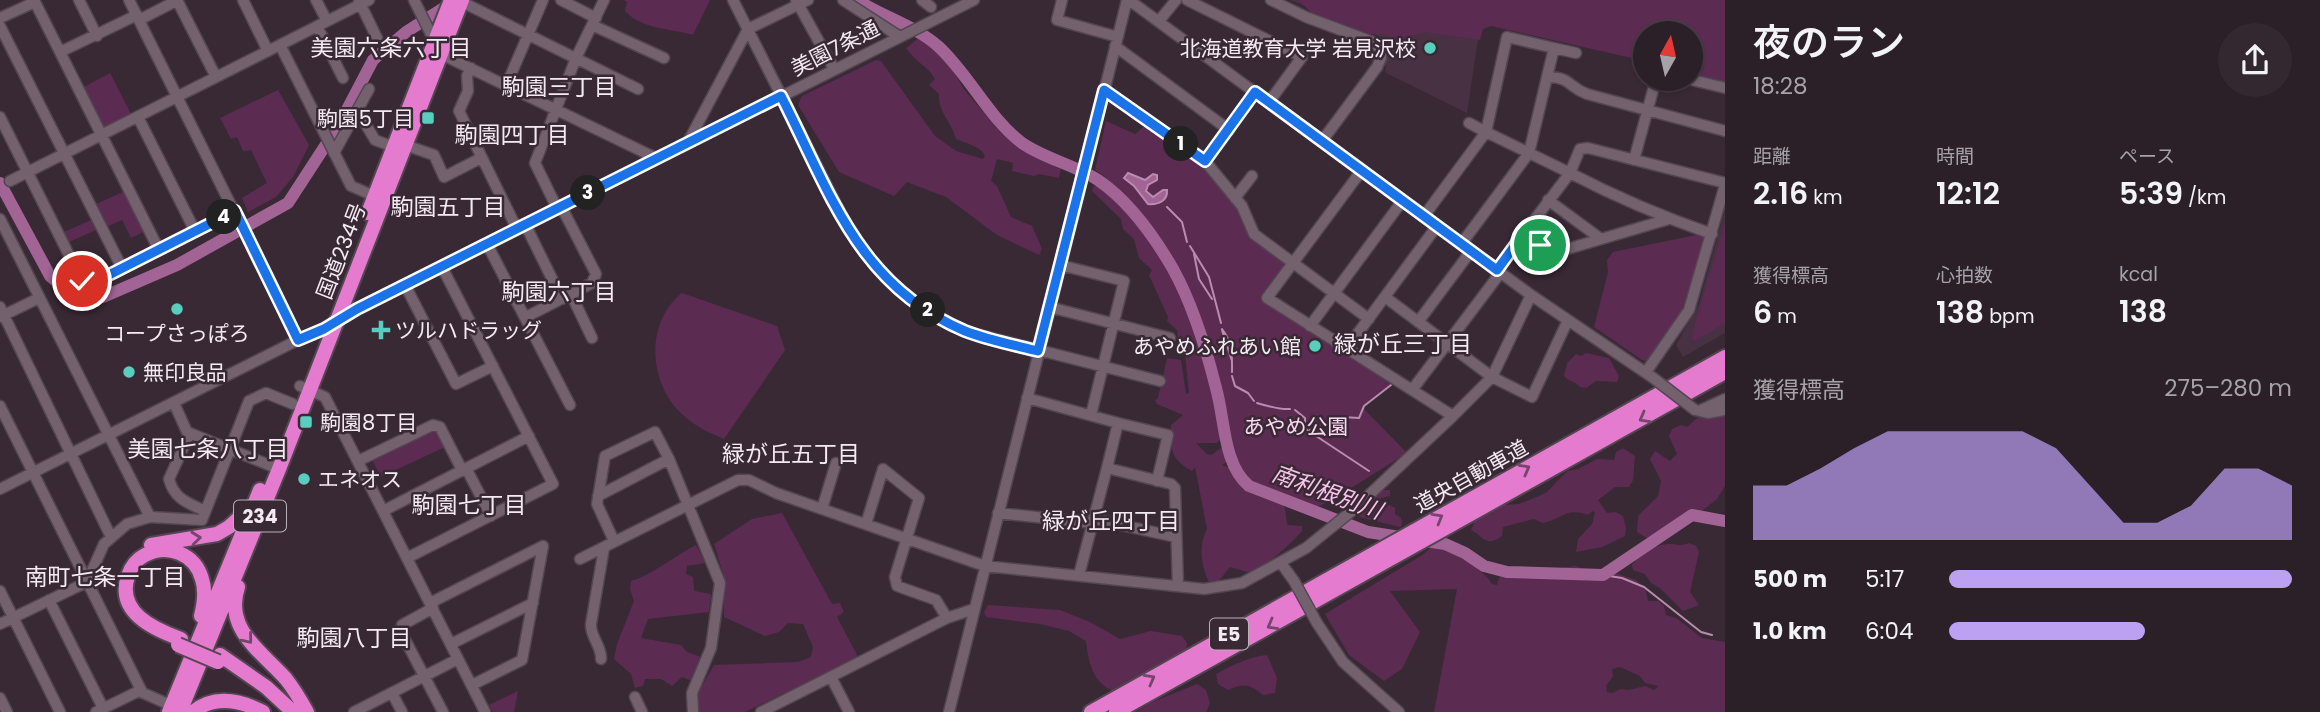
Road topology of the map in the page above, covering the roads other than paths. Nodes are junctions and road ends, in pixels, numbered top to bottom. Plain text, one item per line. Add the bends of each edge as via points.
1 (79, 0) edge
2 (129, 0) edge
3 (177, 0) edge
4 (243, 0) edge
5 (316, 0) edge
6 (414, 0) edge
7 (543, 0) edge
8 (561, 0) edge
9 (604, 0) edge
10 (733, 0) edge
11 (844, 0) edge
12 (922, 0) edge
13 (974, 0) edge
14 (1062, 0) edge
15 (1128, 0) edge
16 (1176, 0) edge
17 (1187, 0) edge
18 (1271, 0) edge
19 (34, 1) edge
20 (362, 1) edge
21 (801, 2) edge
22 (458, 3) edge
23 (931, 7) dead end
24 (0, 18) edge
25 (138, 18) junction
26 (594, 21) junction
27 (1159, 21) junction
28 (322, 24) junction
29 (0, 26) edge
30 (748, 29) junction
31 (529, 34) junction
32 (97, 36) junction
33 (902, 36) junction
34 (377, 38) dead end
35 (435, 41) junction
36 (1116, 41) junction
37 (279, 45) junction
38 (1554, 48) junction
39 (268, 51) junction
40 (60, 52) junction
41 (1576, 53) dead end
42 (576, 58) junction
43 (664, 58) dead end
44 (471, 68) junction
45 (834, 69) junction
46 (216, 77) junction
47 (1547, 77) junction
48 (343, 78) dead end
49 (1703, 83) edge
50 (506, 86) junction
51 (1725, 88) edge
52 (369, 89) dead end
53 (638, 89) dead end
54 (1104, 90) junction
55 (1653, 91) edge
56 (1255, 92) junction
57 (781, 96) junction
58 (177, 97) junction
59 (1269, 102) junction
60 (556, 110) junction
61 (1647, 110) junction
62 (358, 111) junction
63 (0, 117) edge
64 (138, 117) junction
65 (1469, 123) dead end
66 (1229, 130) junction
67 (1725, 131) edge
68 (1486, 132) junction
69 (102, 135) junction
70 (1322, 141) junction
71 (688, 142) junction
72 (400, 146) junction
73 (333, 151) junction
74 (1529, 153) junction
75 (64, 154) junction
76 (481, 158) junction
77 (656, 158) junction
78 (1634, 160) junction
79 (1205, 161) junction
80 (1362, 170) junction
81 (28, 172) junction
82 (1570, 173) junction
83 (1252, 176) dead end
84 (10, 181) dead end
85 (1725, 184) edge
86 (379, 198) junction
87 (1235, 198) junction
88 (1403, 200) junction
89 (1548, 200) junction
90 (559, 207) junction
91 (237, 215) junction
92 (1424, 216) junction
93 (0, 219) edge
94 (1669, 219) junction
95 (521, 226) junction
96 (1437, 226) junction
97 (195, 231) junction
98 (1524, 233) junction
99 (1712, 234) junction
100 (1601, 239) junction
101 (1462, 243) junction
102 (487, 244) junction
103 (159, 250) junction
104 (1471, 251) junction
105 (1293, 262) junction
106 (1060, 265) junction
107 (442, 267) junction
108 (122, 268) junction
109 (1499, 271) junction
110 (405, 285) junction
111 (1335, 293) junction
112 (1531, 295) junction
113 (567, 296) junction
114 (1385, 297) junction
115 (39, 298) junction
116 (1049, 307) junction
117 (1, 313) edge
118 (526, 317) junction
119 (338, 319) junction
120 (1369, 319) junction
121 (1568, 320) junction
122 (1418, 322) junction
123 (1113, 323) junction
124 (1310, 326) junction
125 (324, 329) junction
126 (592, 338) dead end
127 (1170, 338) dead end
128 (298, 340) junction
129 (1448, 344) junction
130 (1346, 348) junction
131 (1038, 351) junction
132 (1725, 357) edge
133 (1103, 365) junction
134 (493, 366) junction
135 (1725, 373) edge
136 (1649, 374) junction
137 (1492, 377) junction
138 (1160, 381) dead end
139 (304, 388) junction
140 (1412, 390) junction
141 (1027, 398) junction
142 (1725, 399) edge
143 (174, 403) junction
144 (293, 404) junction
145 (570, 405) dead end
146 (0, 406) edge
147 (1725, 410) edge
148 (1696, 411) junction
149 (1091, 415) junction
150 (1453, 416) junction
151 (1118, 423) junction
152 (190, 433) junction
153 (108, 436) junction
154 (529, 436) junction
155 (230, 449) junction
156 (71, 454) junction
157 (669, 459) junction
158 (358, 461) junction
159 (836, 463) dead end
160 (274, 467) junction
161 (1107, 468) junction
162 (464, 469) junction
163 (32, 473) junction
164 (1157, 481) junction
165 (0, 489) edge
166 (598, 496) junction
167 (688, 504) junction
168 (253, 506) junction
169 (1471, 508) junction
170 (822, 509) junction
171 (205, 511) junction
172 (383, 511) junction
173 (998, 513) junction
174 (491, 516) junction
175 (150, 517) junction
176 (1094, 521) junction
177 (866, 524) junction
178 (255, 528) junction
179 (111, 537) junction
180 (1176, 537) junction
181 (907, 538) junction
182 (614, 541) junction
183 (604, 548) junction
184 (407, 558) junction
185 (580, 559) dead end
186 (1281, 563) junction
187 (985, 566) junction
188 (1079, 575) junction
189 (87, 582) junction
190 (1178, 586) junction
191 (0, 592) edge
192 (49, 600) junction
193 (533, 604) junction
194 (431, 606) junction
195 (974, 609) junction
196 (13, 618) junction
197 (947, 618) junction
198 (0, 624) edge
199 (179, 642) junction
200 (451, 644) junction
201 (195, 649) junction
202 (219, 658) junction
203 (458, 659) junction
204 (601, 659) dead end
205 (425, 677) junction
206 (831, 677) junction
207 (471, 685) junction
208 (141, 690) junction
209 (392, 693) junction
210 (635, 697) dead end
211 (0, 698) edge
212 (100, 710) edge
213 (179, 710) edge
214 (7, 712) edge
215 (60, 712) edge
216 (263, 712) edge
217 (283, 712) edge
218 (293, 712) edge
219 (307, 712) edge
220 (354, 712) edge
221 (402, 712) edge
222 (443, 712) edge
223 (485, 712) edge
224 (642, 712) edge
225 (693, 712) edge
226 (761, 712) edge
227 (849, 712) edge
228 (950, 712) edge
229 (1091, 712) edge
230 (1116, 712) edge
231 (1399, 712) edge

1 - 32 street
2 - 25 street
3 - 25 street
3 - 46 street
4 - 39 street
5 - 28 street
6 - 35 street
7 - 31 street
8 - 26 street
9 - 26 street
10 - 30 street
11 - 33 street
12 - 23 street
13 - 33 street, 美園7条通
14 - 36 street via 1057,20
15 - 27 street
15 - 36 street
16 - 27 street
17 - 59 street via 1302,57
18 - 70 street via 1380,49 1377,67
19 - 24 street
19 - 40 street
20 - 28 street
20 - 34 street
21 - 30 street
21 - 45 street
22 - 31 street
22 - 35 highway, 国道234号 / 234
22 - 35 highway, 国道234号 / 234 via 444,18
25 - 32 street
25 - 58 street
26 - 42 street
26 - 43 street
27 - 56 street
28 - 37 street
28 - 48 street
29 - 75 street
30 - 57 street
30 - 71 street
31 - 42 street
31 - 50 street
32 - 40 street
33 - 45 street, 美園7条通
35 - 44 street
35 - 72 highway, 国道234号 / 234
36 - 54 street
36 - 66 street
37 - 39 street
37 - 73 street
38 - 41 street
38 - 47 street
38 - 68 street via 1507,37
39 - 46 street
40 - 69 street
42 - 53 street
42 - 60 street
44 - 50 street
44 - 76 street via 459,111
45 - 57 street, 美園7条通
46 - 58 street
47 - 61 street via 1561,77 1579,91
47 - 74 street
49 - 51 street
50 - 60 street
52 - 62 street
54 - 79 street
54 - 106 street
55 - 61 street
56 - 59 street
56 - 66 street
57 - 71 street, 美園7条通
57 - 131 street via 850,231 882,275 947,322
58 - 64 street
58 - 91 street
59 - 70 street
60 - 77 street
60 - 90 street via 535,163
61 - 67 street
61 - 78 street
62 - 72 street via 375,140
62 - 73 street
63 - 81 street
64 - 69 street
64 - 97 street
65 - 68 street
66 - 79 street
68 - 74 street
68 - 92 street
69 - 75 street
69 - 103 street
70 - 80 street
71 - 77 street, 美園7条通
72 - 76 street via 434,155 444,177
72 - 86 highway, 国道234号 / 234
73 - 86 street via 351,186
74 - 82 street
74 - 101 street
75 - 81 street
75 - 108 street
76 - 95 street
77 - 90 street, 美園7条通
78 - 82 street via 1581,148
78 - 85 street
79 - 87 street
80 - 88 street
80 - 105 street
81 - 84 street
81 - 108 street via 82,281 93,283
82 - 89 street
82 - 94 street
83 - 87 street
85 - 99 street
86 - 119 highway, 国道234号 / 234
86 - 125 highway, 国道234号 / 234
87 - 105 street via 1254,234
88 - 92 street
88 - 111 street
89 - 98 street
89 - 100 street
90 - 95 street, 美園7条通
90 - 113 street via 596,274 593,283
91 - 97 street
91 - 128 street
92 - 96 street
93 - 115 street
94 - 99 street
94 - 100 street
95 - 102 street, 美園7条通
95 - 113 street
96 - 101 street
96 - 114 street
97 - 103 street
98 - 100 street via 1558,252
98 - 109 street
99 - 136 street via 1689,310
101 - 104 street
102 - 107 street, 美園7条通
102 - 118 street
103 - 108 street
104 - 109 street
104 - 122 street
105 - 111 street
105 - 124 street via 1267,298
106 - 116 street
106 - 123 street via 1124,281
107 - 110 street, 美園7条通
107 - 134 street
109 - 112 street
109 - 129 street
110 - 119 street, 美園7条通
110 - 134 street via 456,384
111 - 120 street
111 - 124 street
112 - 121 street
112 - 137 street
113 - 118 street
113 - 126 street
114 - 120 street
114 - 122 street
115 - 117 street
115 - 153 street
116 - 123 street
116 - 131 street
117 - 156 street
118 - 145 street
119 - 125 street, 美園7条通
119 - 139 highway, 国道234号 / 234
120 - 130 street
121 - 136 street
121 - 137 street via 1532,397
122 - 129 street
123 - 127 street
123 - 133 street
124 - 130 street
125 - 128 street, 美園7条通
125 - 139 highway, 国道234号 / 234
128 - 143 street, 美園7条通
129 - 137 street
129 - 140 street
130 - 140 street
131 - 133 street
131 - 141 street
169 -> 132 highway, 道央自動車道 / E5
133 - 138 street
133 - 149 street
134 - 154 street
135 -> 169 highway, 道央自動車道 / E5
136 - 148 street, bridge
137 - 150 street
139 - 144 highway, 国道234号 / 234
139 - 158 street via 325,397
139 - 160 highway, 国道234号 / 234
140 - 150 street
141 - 149 street
141 - 173 street
142 - 148 street
143 - 152 street
143 - 153 street, 美園7条通
144 - 155 street via 266,393 249,401
144 - 160 highway, 国道234号 / 234
146 - 163 street
147 - 148 street
149 - 151 street
150 - 186 street via 1353,510
151 - 161 street
151 - 164 street via 1168,435
152 - 155 street
152 - 171 street via 169,479 179,499
153 - 156 street, 美園7条通
153 - 175 street
154 - 162 street
154 - 174 street via 554,484
155 - 160 street
155 - 171 street
156 - 163 street, 美園7条通
156 - 179 street
157 - 166 street
157 - 166 street via 654,432 604,456
157 - 167 street
158 - 162 street via 433,425 440,426
158 - 172 street
159 - 170 street
160 - 168 highway, 国道234号 / 234
160 - 178 highway, 国道234号 / 234
161 - 164 street
161 - 176 street
162 - 172 street
162 - 174 street
163 - 165 street, 美園7条通
163 - 189 street
164 - 180 street via 1175,488
166 - 182 street via 597,504
167 - 170 street via 738,480 749,480
167 - 182 street
167 - 225 street via 720,583 711,648 692,694
199 -> 168 highway via 144,629 126,612 121,599 123,567 140,549 155,543 217,534
168 - 201 highway, 国道234号 / 234
229 -> 169 highway, 道央自動車道 / E5 via 1369,558
169 -> 230 highway, 道央自動車道 / E5 via 1353,580
170 - 177 street
171 - 175 street via 202,520
172 - 184 street
173 - 176 street
173 - 187 street
174 - 184 street
175 - 179 street via 127,524
176 - 180 street
176 - 188 street
177 - 181 street
177 - 181 street via 883,469 919,498
178 - 213 highway, 国道234号 / 234
178 -> 219 highway via 236,595 235,615 239,628 286,680
179 - 189 street
180 - 190 street
181 - 187 street
181 - 197 street via 895,577 897,586 936,600
182 - 183 street
183 - 185 street
183 - 204 street via 590,631
184 - 194 street
186 - 190 street via 1226,587
186 - 231 street, bridge via 1343,662
187 - 188 street
187 - 195 street
188 - 190 street
189 - 192 street
189 - 208 street
191 - 196 street
192 - 196 street
192 - 212 street
193 - 194 street via 543,547
193 - 200 street
193 - 207 street via 522,660
194 - 200 street
194 - 205 street via 401,628
195 - 197 street
195 - 228 street
196 - 198 street
196 - 215 street
197 - 206 street
199 - 201 highway via 142,620 127,597 129,572 136,562 158,551 182,553 198,569 204,603
199 - 202 highway
200 - 203 street
201 - 213 highway, 国道234号 / 234
202 - 217 highway
202 - 218 highway via 266,687
203 - 205 street
203 - 207 street
205 - 209 street
205 - 222 street
206 - 226 street
206 - 227 street
207 - 223 street
208 - 212 street
208 - 213 street
209 - 220 street
209 - 221 street
210 - 224 street
211 - 214 street
213 - 216 highway via 220,700

